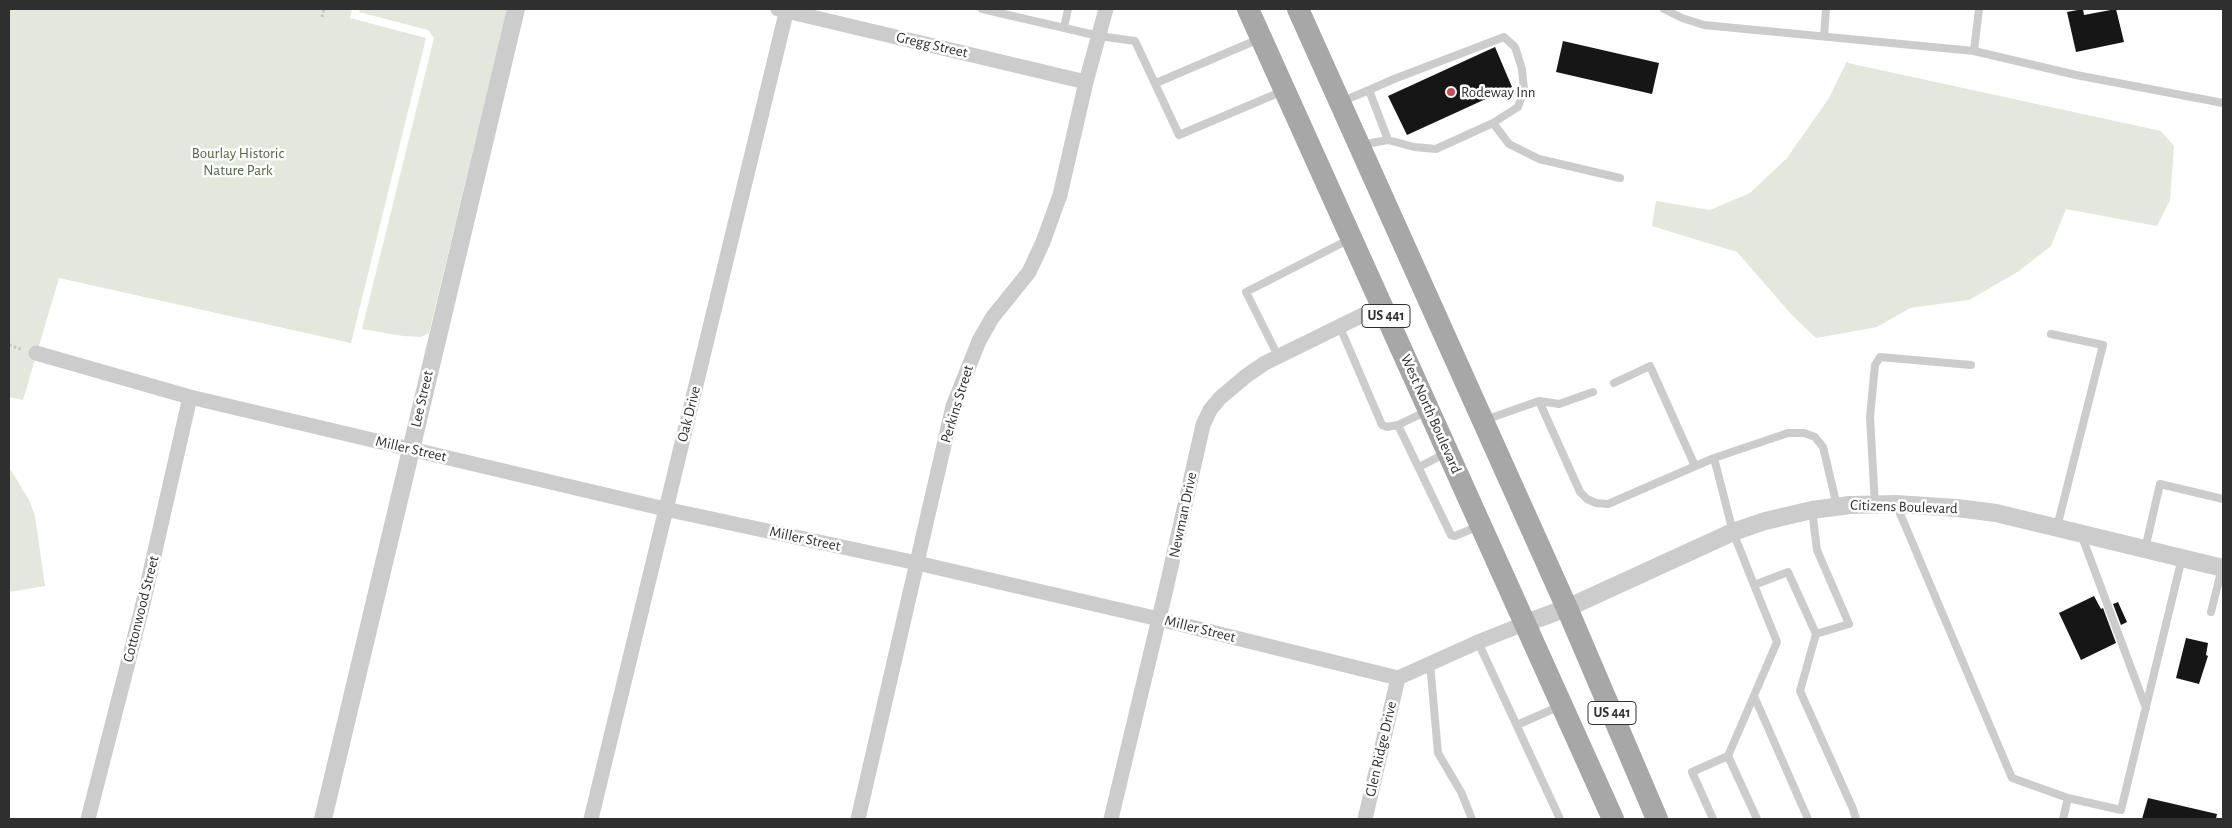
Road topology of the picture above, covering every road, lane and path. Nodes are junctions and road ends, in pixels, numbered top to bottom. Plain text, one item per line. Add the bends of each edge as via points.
1 (324, 9) edge
2 (516, 9) edge
3 (982, 9) edge
4 (1068, 9) edge
5 (1106, 9) edge
6 (1248, 9) edge
7 (1298, 9) edge
8 (1664, 9) edge
9 (1826, 9) edge
10 (1979, 9) edge
11 (784, 10) edge
12 (322, 17) dead end
13 (1064, 28) junction
14 (1099, 36) junction
15 (1824, 36) junction
16 (1261, 38) junction
17 (1974, 51) junction
18 (1086, 82) junction
19 (1156, 83) junction
20 (1285, 90) junction
21 (1369, 90) junction
22 (1341, 102) junction
23 (2223, 104) edge
24 (1493, 123) junction
25 (1388, 140) junction
26 (1360, 145) junction
27 (1620, 178) dead end
28 (1352, 238) junction
29 (1382, 306) junction
30 (1339, 325) junction
31 (2051, 334) dead end
32 (36, 353) dead end
33 (1278, 356) junction
34 (1971, 365) dead end
35 (1614, 383) dead end
36 (1593, 392) dead end
37 (190, 397) junction
38 (1539, 400) junction
39 (1429, 410) junction
40 (1484, 421) junction
41 (1398, 425) junction
42 (410, 449) junction
43 (1448, 453) junction
44 (1714, 458) junction
45 (1695, 466) junction
46 (1419, 467) junction
47 (2223, 499) edge
48 (1875, 504) junction
49 (1896, 504) junction
50 (1837, 506) junction
51 (665, 509) junction
52 (1812, 510) junction
53 (1481, 525) junction
54 (2057, 527) junction
55 (1733, 532) junction
56 (2080, 532) junction
57 (2145, 549) junction
58 (2182, 558) junction
59 (917, 563) junction
60 (2223, 568) edge
61 (1754, 585) junction
62 (1567, 608) junction
63 (2211, 612) dead end
64 (1159, 619) junction
65 (1526, 623) junction
66 (1816, 634) junction
67 (1478, 642) junction
68 (1430, 663) junction
69 (1398, 678) junction
70 (1754, 696) junction
71 (1562, 705) junction
72 (2146, 709) junction
73 (1517, 725) junction
74 (1728, 756) junction
75 (2068, 798) junction
76 (88, 819) edge
77 (323, 819) edge
78 (592, 819) edge
79 (858, 819) edge
80 (1111, 819) edge
81 (1365, 819) edge
82 (1472, 819) edge
83 (1560, 819) edge
84 (1613, 819) edge
85 (1657, 819) edge
86 (1713, 819) edge
87 (1757, 819) edge
88 (1808, 819) edge
89 (1856, 819) edge
90 (2063, 819) edge

1 - 12 path
2 - 42 street, Lee Street
3 - 13 lane
4 - 13 lane
5 - 14 street, Perkins Street
6 - 16 main road, West North Boulevard / US 441
7 - 22 main road, US 441
8 - 15 lane via 1704,25
9 - 15 lane
10 - 17 lane
11 - 18 street, Gregg Street
11 - 51 street, Oak Drive
13 - 14 lane
14 - 18 street, Perkins Street
14 - 19 lane via 1135,41
15 - 17 lane
16 - 19 lane
16 - 20 main road, West North Boulevard / US 441
17 - 23 lane
18 - 59 street, Perkins Street via 1060,195 1043,242 1029,272 978,341 961,383
19 - 20 lane via 1179,135
20 - 28 main road, West North Boulevard / US 441
21 - 22 lane
21 - 24 lane via 1504,37 1515,47 1524,90 1518,108
21 - 25 lane
22 - 26 main road, US 441
24 - 25 lane via 1436,150
24 - 27 lane via 1509,144 1539,159
25 - 26 lane
26 - 40 main road, US 441
28 - 29 main road, West North Boulevard / US 441
28 - 33 lane via 1246,292
29 - 30 street, Newman Drive
29 - 39 main road, West North Boulevard / US 441
30 - 33 street, Newman Drive
30 - 41 lane via 1382,425
31 - 54 lane via 2103,345
32 - 37 street, Miller Street
33 - 64 street, Newman Drive via 1246,376 1220,398 1202,425
34 - 48 lane via 1880,357 1875,365 1870,418
35 - 45 lane via 1650,366
36 - 38 lane via 1559,404
37 - 42 street, Miller Street
37 - 76 street, Cottonwood Street via 142,608
38 - 40 lane
38 - 45 lane via 1580,492 1596,503 1608,504
39 - 41 lane
39 - 43 main road, West North Boulevard / US 441
40 - 62 main road, US 441
41 - 46 lane
42 - 51 street, Miller Street
42 - 77 street, Lee Street
43 - 46 lane
43 - 53 main road, West North Boulevard / US 441
44 - 45 lane
44 - 50 lane via 1788,433 1815,437 1823,447
44 - 55 lane
46 - 53 lane via 1452,535
47 - 57 lane via 2160,484
48 - 49 street, Citizens Boulevard
48 - 50 street, Citizens Boulevard
49 - 54 street, Citizens Boulevard via 1996,513
49 - 75 lane via 2012,778
50 - 52 street, Citizens Boulevard
51 - 59 street, Miller Street
51 - 78 street, Oak Drive
52 - 55 street, Citizens Boulevard
52 - 66 lane via 1817,550 1849,624
53 - 65 main road, West North Boulevard / US 441
54 - 56 street, Citizens Boulevard
55 - 61 lane
55 - 62 street, Citizens Boulevard
56 - 57 street, Citizens Boulevard
56 - 72 lane
57 - 58 street, Citizens Boulevard
58 - 60 street, Citizens Boulevard
58 - 72 lane
59 - 64 street, Miller Street
59 - 79 street, Perkins Street
60 - 63 lane
61 - 66 lane via 1788,572
61 - 70 lane via 1778,642
62 - 65 street
62 - 85 main road, US 441
64 - 69 street, Miller Street
64 - 80 street, Newman Drive
65 - 67 street
65 - 71 main road, West North Boulevard / US 441
66 - 89 lane via 1800,691
67 - 68 street
67 - 73 lane
68 - 69 street
68 - 82 lane via 1438,753 1461,792
69 - 81 street, Glen Ridge Drive
70 - 74 lane
70 - 88 lane
71 - 73 lane
71 - 84 main road, West North Boulevard / US 441
72 - 75 lane via 2121,810
73 - 83 lane
74 - 86 lane via 1692,772
74 - 87 lane
75 - 90 lane

